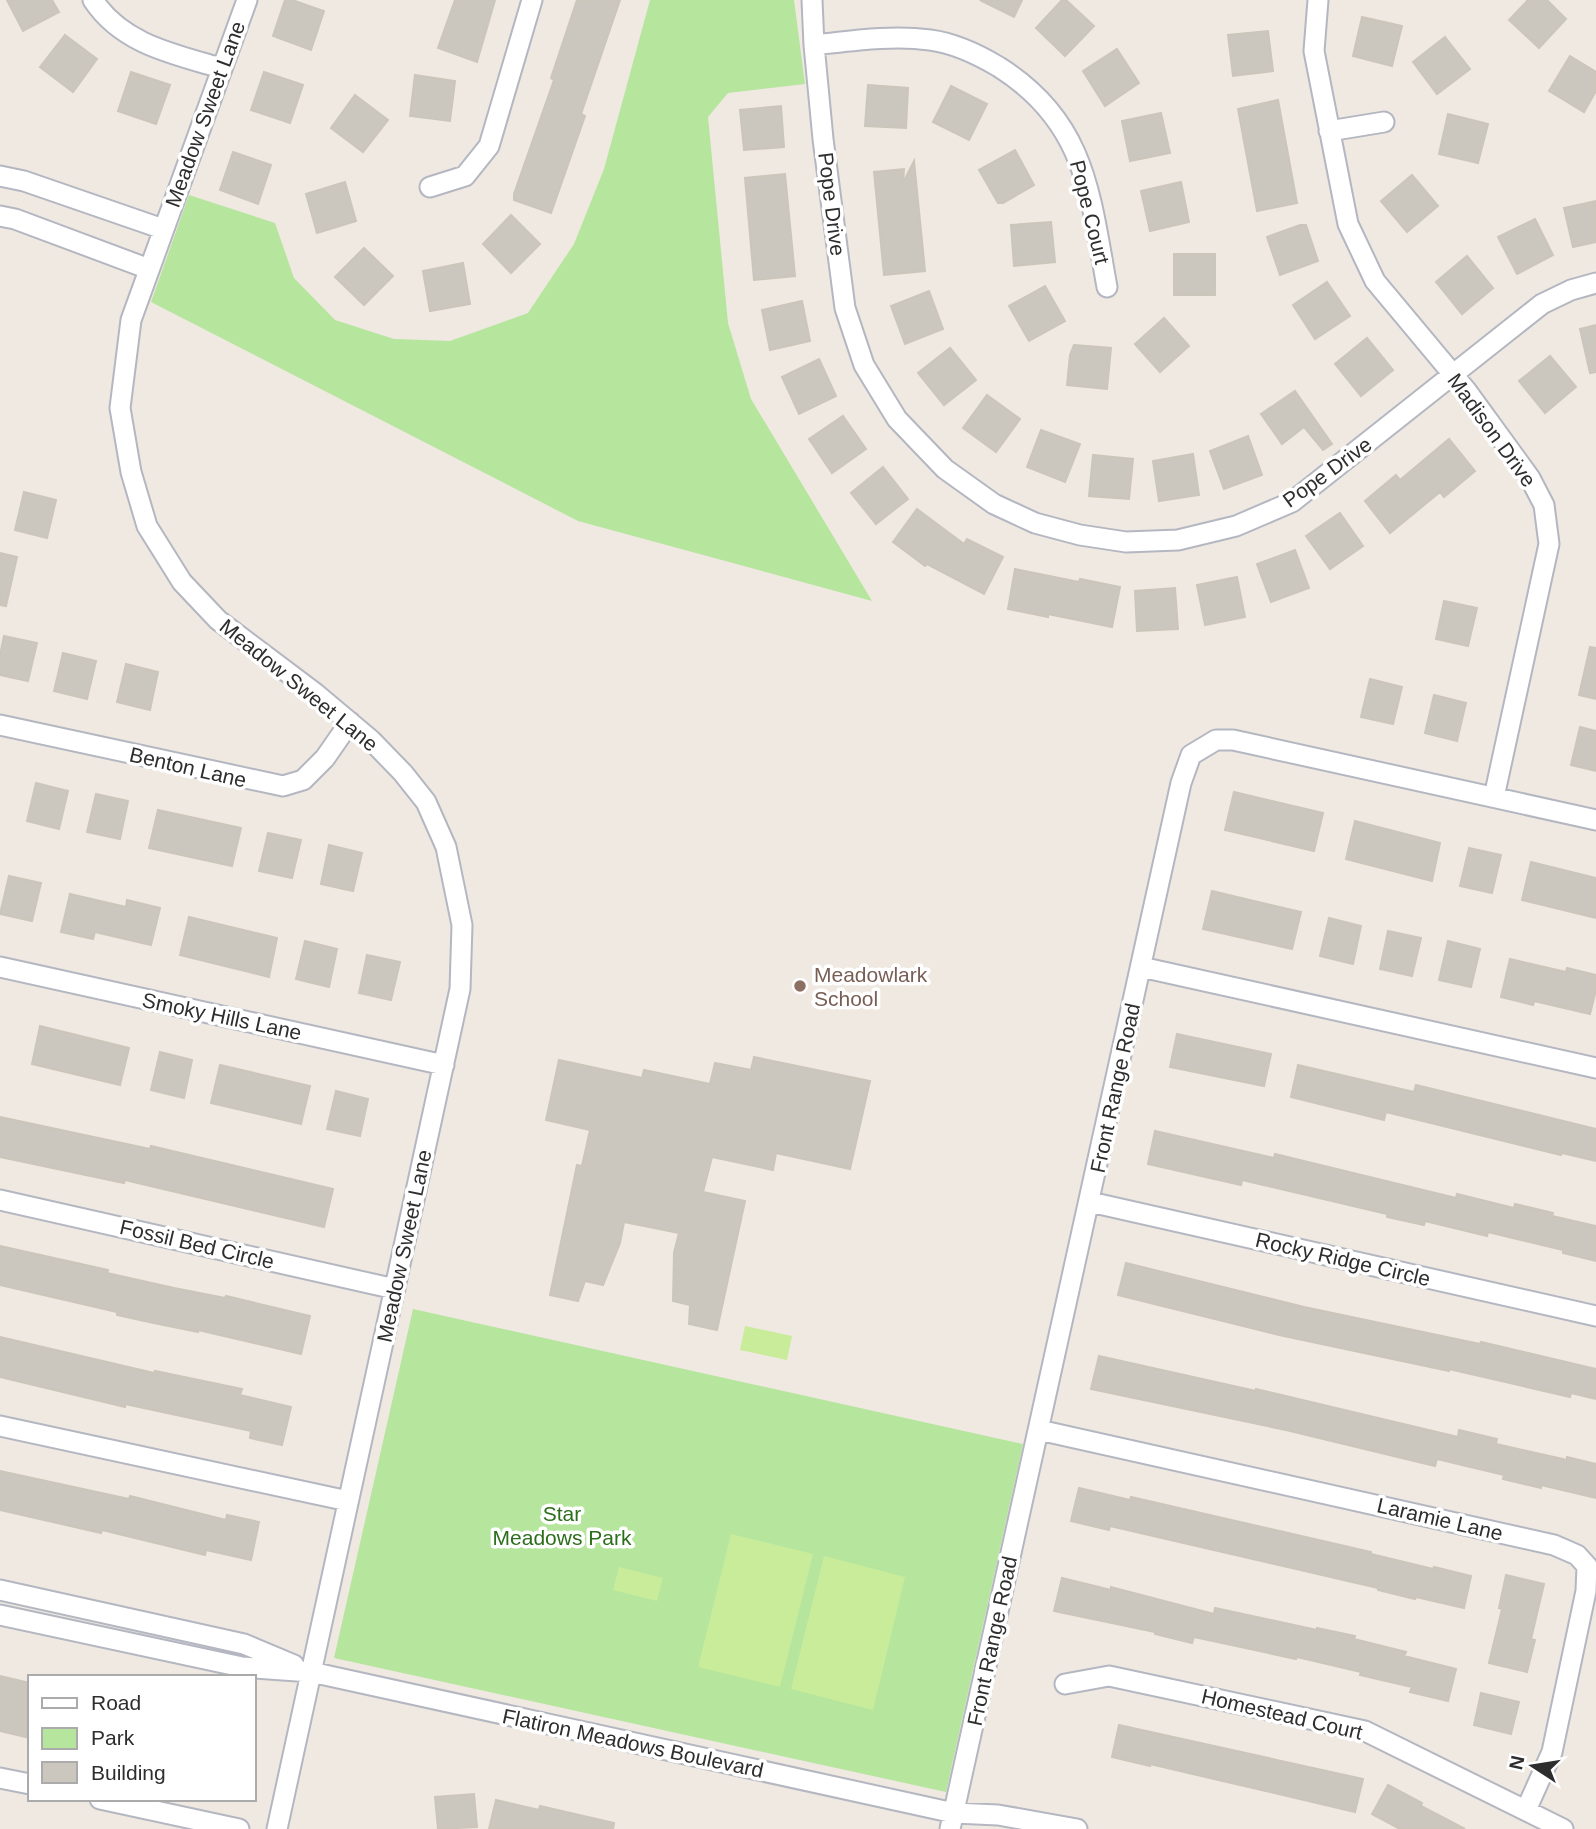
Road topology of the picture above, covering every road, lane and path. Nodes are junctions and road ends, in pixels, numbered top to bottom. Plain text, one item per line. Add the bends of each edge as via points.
1 (93, 0) edge
2 (247, 0) edge
3 (532, 0) edge
4 (812, 0) edge
5 (1318, 0) edge
6 (814, 45) junction
7 (221, 68) junction
8 (1384, 122) dead end
9 (1329, 131) junction
10 (0, 176) edge
11 (430, 187) dead end
12 (0, 216) edge
13 (163, 229) junction
14 (149, 269) junction
15 (1596, 283) edge
16 (1107, 287) dead end
17 (1454, 376) junction
18 (349, 722) junction
19 (0, 725) edge
20 (1494, 797) junction
21 (1596, 820) edge
22 (0, 967) edge
23 (1141, 967) junction
24 (444, 1065) junction
25 (1596, 1068) edge
26 (0, 1200) edge
27 (1090, 1202) junction
28 (395, 1289) junction
29 (1596, 1316) edge
30 (0, 1426) edge
31 (1039, 1430) junction
32 (348, 1501) junction
33 (0, 1590) edge
34 (0, 1615) edge
35 (311, 1672) junction
36 (1065, 1685) dead end
37 (0, 1778) edge
38 (28, 1784) edge
39 (109, 1801) edge
40 (1526, 1810) junction
41 (952, 1821) edge
42 (239, 1829) edge
43 (277, 1829) edge
44 (982, 1829) edge
45 (1077, 1829) edge
46 (1563, 1829) edge

1 - 7 street via 103,16 126,34 156,49
2 - 7 street, Meadow Sweet Lane
3 - 11 street via 489,146 465,176
4 - 6 street, Pope Drive
5 - 9 street, Madison Drive via 1314,51
6 - 16 street, Pope Court via 891,38 932,40 982,57 1024,83 1053,113 1074,147 1087,185
6 - 17 street, Pope Drive via 845,308 864,365 897,419 945,469 994,504 1035,523 1126,542 1178,540 1236,526 1292,502
7 - 13 street, Meadow Sweet Lane
8 - 9 street
9 - 17 street, Madison Drive via 1348,224 1375,281
10 - 13 street
12 - 14 street
13 - 14 street, Meadow Sweet Lane
14 - 18 street, Meadow Sweet Lane via 131,320 120,408 131,472 147,526 182,582 218,620
15 - 17 street, Pope Drive via 1542,304
17 - 20 street, Madison Drive via 1530,478 1544,505 1549,544
18 - 19 street, Benton Lane via 325,758 303,780 283,786
18 - 24 street, Meadow Sweet Lane via 403,773 426,802 446,847 463,925 460,989
20 - 21 street, Front Range Road
20 - 23 street, Front Range Road via 1216,740 1191,755 1181,783
22 - 24 street, Smoky Hills Lane
23 - 25 street
23 - 27 street, Front Range Road
24 - 28 street, Meadow Sweet Lane
26 - 28 street, Fossil Bed Circle
27 - 29 street, Rocky Ridge Circle
27 - 31 street, Front Range Road
28 - 32 street, Meadow Sweet Lane
30 - 32 street
31 - 40 street, Laramie Lane via 1554,1545 1577,1555 1587,1566 1586,1591 1552,1752
31 - 41 street, Front Range Road
32 - 35 street, Meadow Sweet Lane
33 - 35 street, Flatiron Meadows Boulevard via 244,1644
34 - 35 street, Flatiron Meadows Boulevard via 242,1667
35 - 41 street, Flatiron Meadows Boulevard
35 - 43 street, Meadow Sweet Lane
36 - 40 street, Homestead Court via 1109,1676 1365,1731
37 - 38 street
39 - 42 street
40 - 46 street, Homestead Court
41 - 44 street, Flatiron Meadows Boulevard
41 - 45 street, Flatiron Meadows Boulevard via 998,1815

